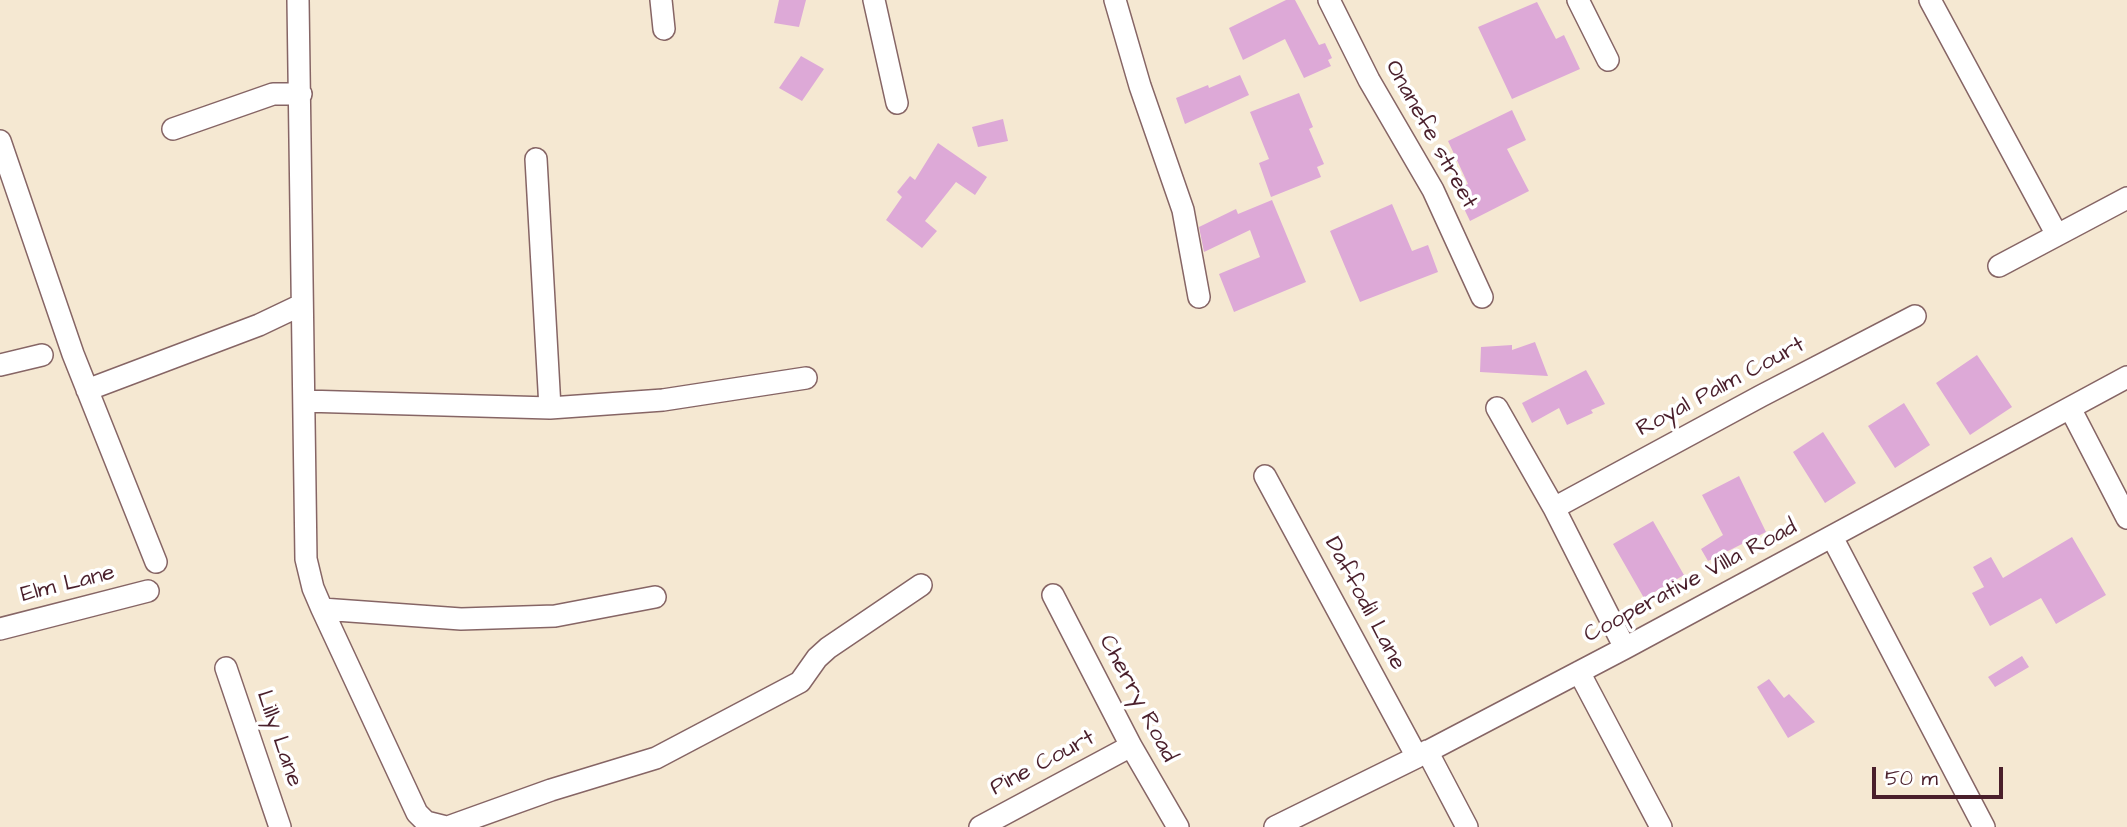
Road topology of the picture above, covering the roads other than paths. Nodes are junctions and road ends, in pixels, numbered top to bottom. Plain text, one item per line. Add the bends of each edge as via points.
1 (298, 0) edge
2 (660, 0) edge
3 (874, 0) edge
4 (1115, 0) edge
5 (1329, 0) edge
6 (1577, 0) edge
7 (1930, 0) edge
8 (664, 29) dead end
9 (1608, 60) dead end
10 (301, 94) junction
11 (897, 103) dead end
12 (173, 129) dead end
13 (0, 141) edge
14 (536, 159) dead end
15 (2127, 198) edge
16 (2057, 235) junction
17 (1999, 266) dead end
18 (1482, 297) dead end
19 (1199, 298) dead end
20 (301, 305) junction
21 (1915, 316) dead end
22 (42, 355) dead end
23 (0, 365) edge
24 (2127, 377) edge
25 (806, 378) dead end
26 (87, 390) junction
27 (304, 401) junction
28 (550, 408) junction
29 (1497, 408) dead end
30 (2070, 408) junction
31 (1265, 476) dead end
32 (1554, 508) junction
33 (2127, 518) edge
34 (1832, 537) junction
35 (156, 562) dead end
36 (921, 585) dead end
37 (148, 591) dead end
38 (1053, 595) dead end
39 (655, 597) dead end
40 (322, 610) junction
41 (0, 629) edge
42 (1625, 648) junction
43 (226, 668) dead end
44 (1580, 672) junction
45 (1131, 746) junction
46 (1422, 754) junction
47 (280, 827) edge
48 (447, 827) edge
49 (980, 827) edge
50 (1178, 827) edge
51 (1275, 827) edge
52 (1467, 827) edge
53 (1661, 827) edge
54 (1984, 827) edge

1 - 10 street
2 - 8 street
3 - 11 street
4 - 19 street via 1183,209
5 - 18 street, Onanefe street via 1433,190
6 - 9 street
7 - 16 street
10 - 12 street via 273,94
10 - 20 street
13 - 26 street
14 - 28 street
15 - 16 street
16 - 17 street
20 - 26 street
20 - 27 street
21 - 32 street, Royal Palm Court
22 - 23 street
24 - 30 street, Cooperative Villa Road
25 - 28 street via 663,400
26 - 35 street
27 - 28 street
27 - 40 street via 306,559
29 - 32 street
30 - 33 street
30 - 34 street, Cooperative Villa Road
31 - 46 street, Daffodil Lane
32 - 42 street
34 - 42 street, Cooperative Villa Road
34 - 54 street
36 - 48 street via 828,648 800,682 656,758
37 - 41 street, Elm Lane
38 - 45 street, Cherry Road
39 - 40 street via 555,616 461,619
40 - 48 street via 417,813 426,822
42 - 44 street, Cooperative Villa Road
43 - 47 street, Lilly Lane
44 - 46 street, Cooperative Villa Road
44 - 53 street
45 - 49 street, Pine Court
45 - 50 street, Cherry Road
46 - 51 street, Cooperative Villa Road
46 - 52 street, Daffodil Lane

